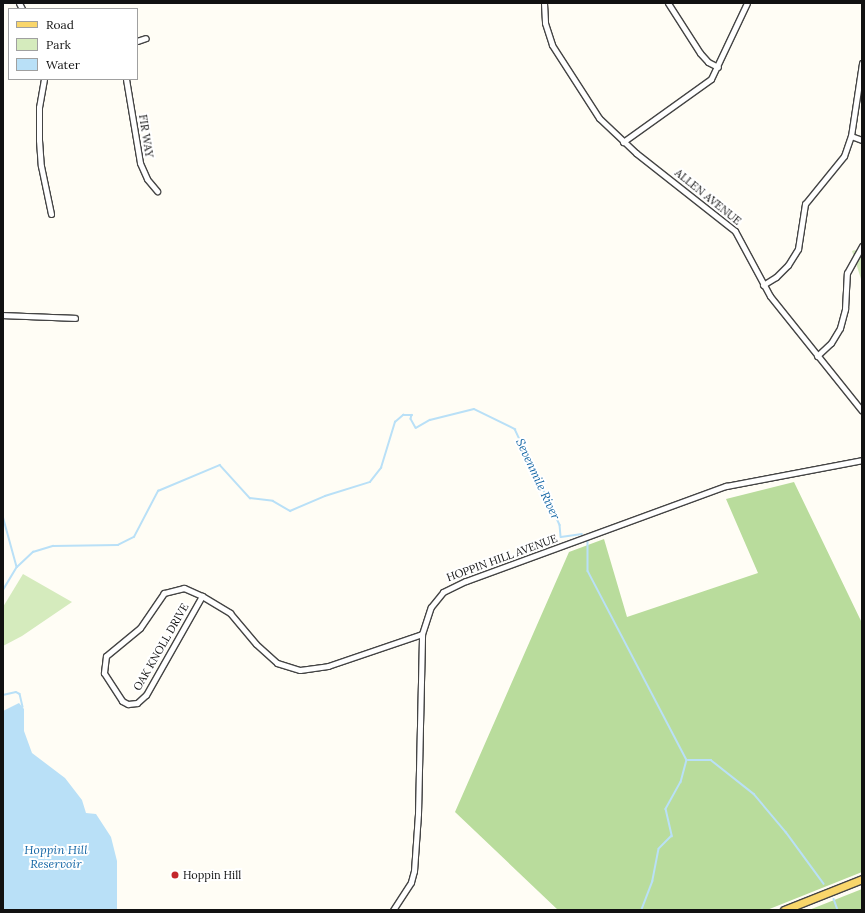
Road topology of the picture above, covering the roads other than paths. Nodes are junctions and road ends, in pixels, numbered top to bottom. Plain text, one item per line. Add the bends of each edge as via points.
1 (544, 3) edge
2 (668, 3) edge
3 (747, 3) edge
4 (146, 38) dead end
5 (138, 41) edge
6 (862, 63) edge
7 (718, 67) junction
8 (44, 80) edge
9 (126, 80) edge
10 (851, 136) junction
11 (862, 140) edge
12 (622, 142) junction
13 (157, 191) dead end
14 (51, 214) dead end
15 (862, 246) edge
16 (763, 285) junction
17 (3, 315) edge
18 (75, 318) dead end
19 (817, 356) junction
20 (862, 411) edge
21 (862, 460) edge
22 (202, 596) junction
23 (422, 634) junction
24 (862, 879) edge
25 (393, 910) edge
26 (784, 910) edge

1 - 12 street, ALLEN AVENUE via 545,23 552,45 600,118
2 - 7 street via 700,53 708,62
3 - 7 street
4 - 5 street
6 - 10 street
7 - 12 street via 701,88
8 - 14 street via 39,107 38,140 40,166
9 - 13 street, FIR WAY via 140,163 147,179
10 - 11 street
10 - 16 street via 844,156 805,204 798,249 788,265
12 - 16 street, ALLEN AVENUE via 735,231
15 - 19 street via 847,273 845,309 840,328 831,343
16 - 19 street, ALLEN AVENUE
17 - 18 street
19 - 20 street, ALLEN AVENUE
21 - 23 street, HOPPIN HILL AVENUE via 726,486 460,583 443,592 434,602 425,620
22 - 22 street, OAK KNOLL DRIVE via 146,695 137,703 128,704 122,701 104,673 106,656 140,628 164,593 184,588
22 - 23 street, OAK KNOLL DRIVE via 230,613 277,664 300,670 328,666
23 - 25 street, HOPPIN HILL AVENUE via 415,858 411,882
24 - 26 main road

